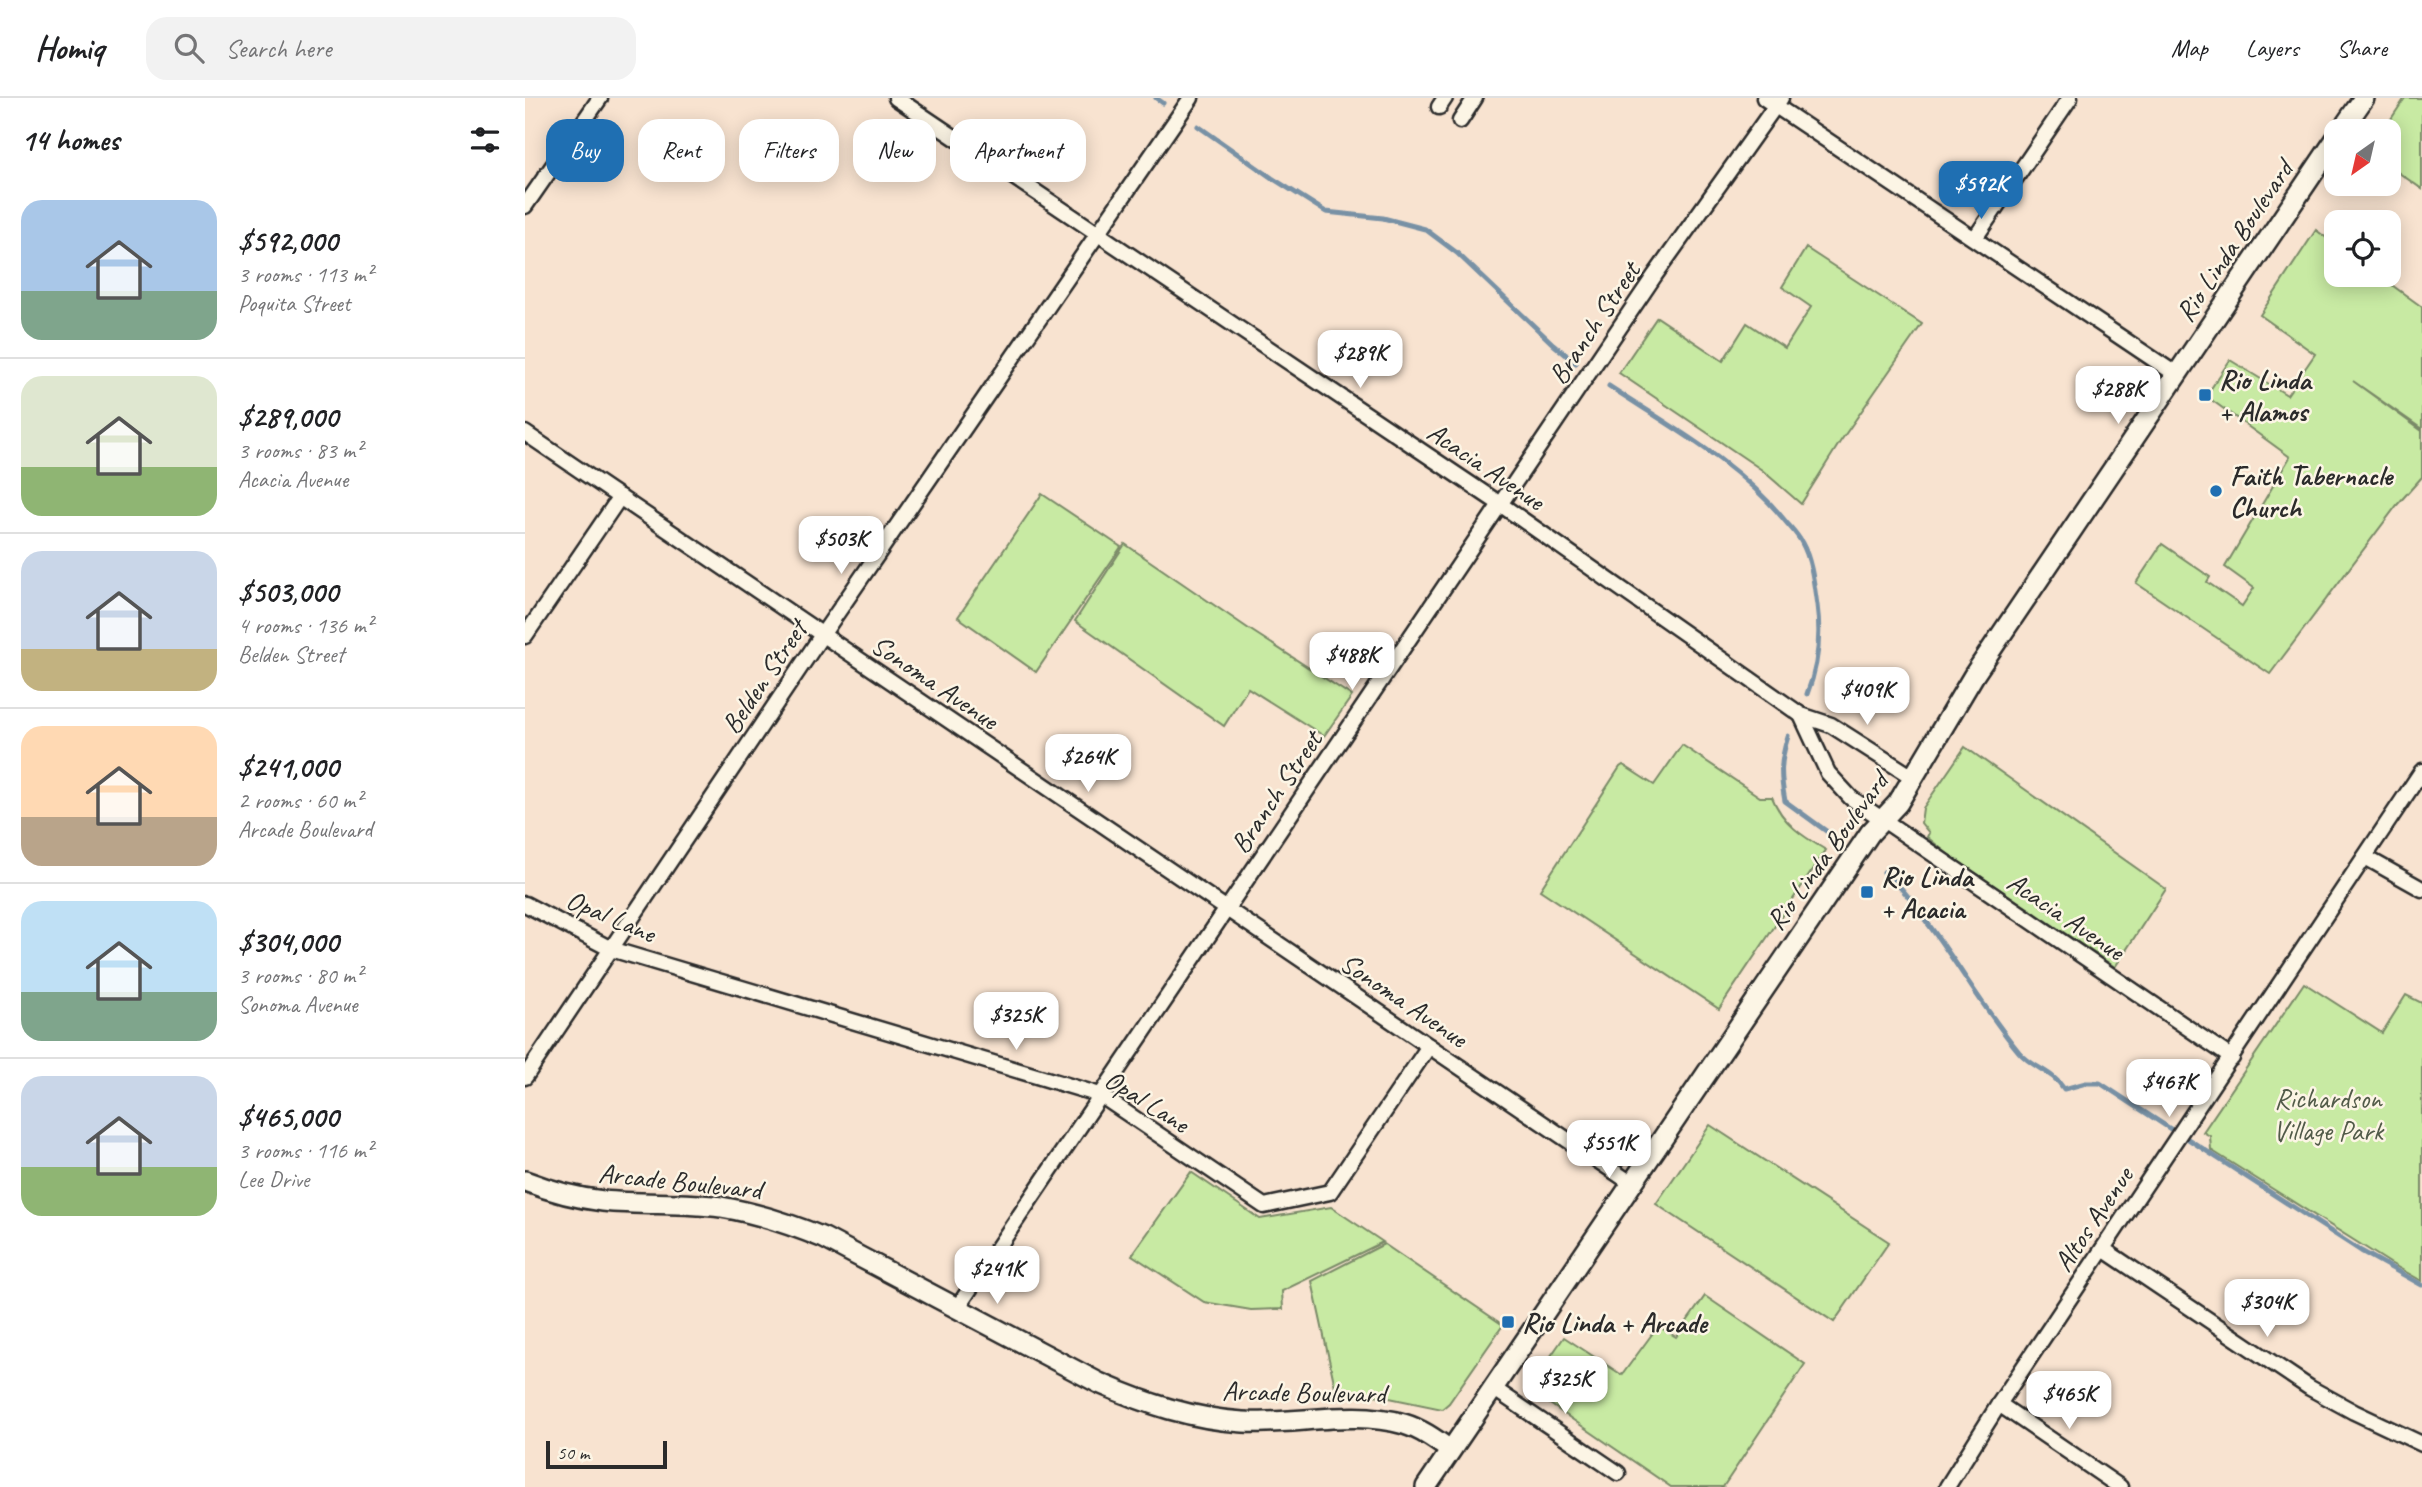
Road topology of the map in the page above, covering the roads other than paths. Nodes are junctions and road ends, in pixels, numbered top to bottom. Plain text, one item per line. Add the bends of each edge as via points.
1 (600, 98) edge
2 (896, 98) edge
3 (1191, 98) edge
4 (2070, 98) edge
5 (2364, 98) edge
6 (1472, 99) edge
7 (1774, 101) edge
8 (2349, 119) edge
9 (1460, 121) dead end
10 (2324, 157) edge
11 (525, 206) edge
12 (1098, 235) junction
13 (1975, 238) junction
14 (2177, 374) junction
15 (525, 433) edge
16 (619, 497) junction
17 (1500, 504) junction
18 (822, 635) junction
19 (525, 636) edge
20 (1801, 715) junction
21 (2422, 771) edge
22 (1914, 778) junction
23 (1882, 820) junction
24 (2365, 857) junction
25 (2422, 889) edge
26 (525, 904) edge
27 (1227, 909) junction
28 (611, 949) junction
29 (1429, 1046) junction
30 (2232, 1058) junction
31 (525, 1077) edge
32 (1100, 1095) junction
33 (525, 1181) edge
34 (1631, 1183) junction
35 (2103, 1248) junction
36 (957, 1308) junction
37 (1493, 1388) junction
38 (1999, 1405) junction
39 (2422, 1444) edge
40 (1450, 1450) junction
41 (1618, 1473) dead end
42 (1426, 1487) edge
43 (1947, 1487) edge
44 (2120, 1487) edge

1 - 11 street
2 - 12 street, Acacia Avenue
3 - 12 street, Belden Street
4 - 13 street
5 - 8 main road
6 - 9 street
7 - 13 street
7 - 17 street, Branch Street
10 - 14 main road, Rio Linda Boulevard
12 - 17 street, Acacia Avenue
12 - 18 street, Belden Street
13 - 14 street
14 - 22 main road, Rio Linda Boulevard via 1974,675
15 - 16 street, Sonoma Avenue
16 - 18 street, Sonoma Avenue
16 - 19 street
17 - 20 street, Acacia Avenue
17 - 27 street, Branch Street
18 - 27 street, Sonoma Avenue
18 - 28 street, Belden Street
20 - 22 street, Acacia Avenue via 1832,725
20 - 23 street, Acacia Avenue via 1828,773 1851,798
21 - 24 street, Altos Avenue
22 - 23 main road, Rio Linda Boulevard
23 - 30 street, Acacia Avenue
23 - 34 main road, Rio Linda Boulevard
24 - 25 street
24 - 30 street, Altos Avenue
26 - 28 street, Opal Lane
27 - 29 street, Sonoma Avenue
27 - 32 street, Branch Street
28 - 31 street, Belden Street
28 - 32 street, Opal Lane
29 - 32 street, Opal Lane via 1330,1192 1263,1206
29 - 34 street, Sonoma Avenue
30 - 35 street, Altos Avenue
32 - 36 street, Branch Street
33 - 36 main road, Arcade Boulevard via 585,1198 756,1214 824,1238
34 - 37 main road, Rio Linda Boulevard
35 - 38 street, Altos Avenue
35 - 39 street via 2310,1388
36 - 40 main road, Arcade Boulevard via 1099,1382 1173,1410 1241,1422 1376,1417 1407,1424
37 - 40 main road, Rio Linda Boulevard
37 - 41 street
38 - 43 street, Altos Avenue
38 - 44 street
40 - 42 main road, Rio Linda Boulevard

